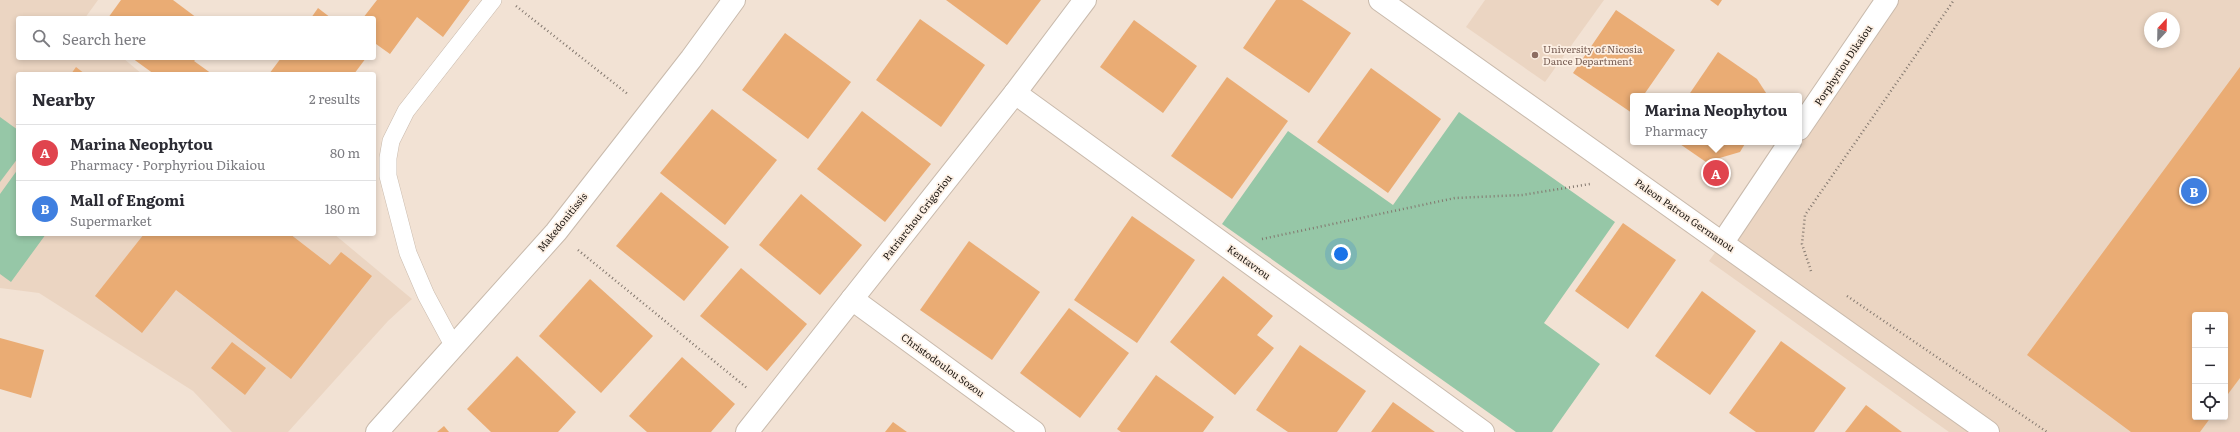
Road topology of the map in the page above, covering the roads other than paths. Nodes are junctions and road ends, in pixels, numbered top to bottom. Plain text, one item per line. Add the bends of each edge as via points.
1 (494, 0) edge
2 (734, 0) edge
3 (1085, 0) edge
4 (1380, 0) edge
5 (1887, 0) edge
6 (1014, 93) junction
7 (1802, 125) edge
8 (1788, 145) edge
9 (1723, 242) junction
10 (852, 299) junction
11 (454, 347) junction
12 (376, 432) edge
13 (748, 432) edge
14 (1034, 432) edge
15 (1484, 432) edge
16 (1988, 432) edge

1 - 11 lane via 406,111 392,141 388,158 388,176 408,253 426,295
2 - 11 street, Makedonitissis via 556,232
3 - 6 street, Patriarchou Grigoriou
4 - 9 street, Paleon Patron Germanou
5 - 7 street, Porphyriou Dikaiou
6 - 10 street, Patriarchou Grigoriou
6 - 15 street, Kentavrou
8 - 9 street
9 - 16 street, Paleon Patron Germanou
10 - 13 street, Patriarchou Grigoriou
10 - 14 street, Christodoulou Sozou
11 - 12 street, Makedonitissis

